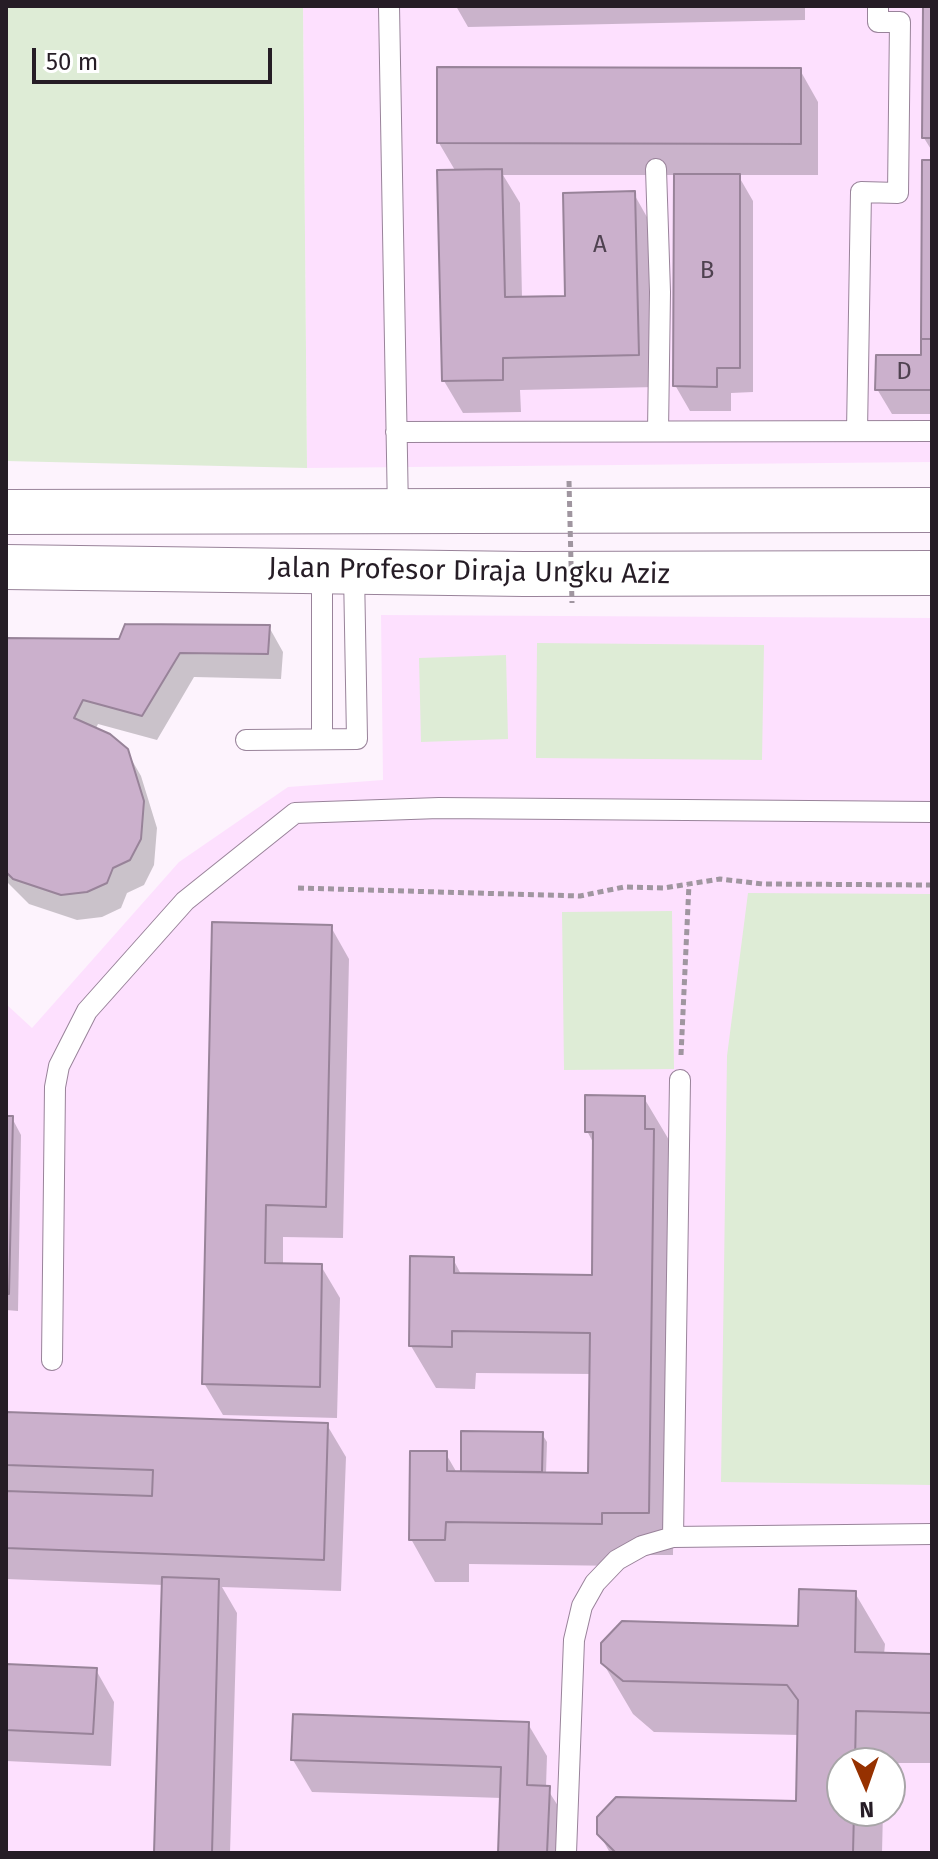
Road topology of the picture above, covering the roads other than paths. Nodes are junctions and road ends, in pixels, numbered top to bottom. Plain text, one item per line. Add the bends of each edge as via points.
1 (389, 6) edge
2 (878, 6) edge
3 (656, 169) dead end
4 (658, 431) junction
5 (857, 431) junction
6 (932, 431) edge
7 (396, 432) junction
8 (6, 494) edge
9 (932, 510) edge
10 (6, 512) edge
11 (398, 512) junction
12 (198, 513) junction
13 (6, 567) edge
14 (338, 571) junction
15 (932, 573) edge
16 (322, 739) junction
17 (246, 740) dead end
18 (932, 812) edge
19 (680, 1080) road end
20 (52, 1360) dead end
21 (932, 1534) edge
22 (673, 1537) junction
23 (566, 1853) edge

1 - 7 lane
2 - 5 lane via 878,22 900,22 898,193 861,192
3 - 4 lane
4 - 5 lane
4 - 7 lane
5 - 6 lane
7 - 11 lane
8 - 12 main road
9 - 11 main road, Jalan Profesor Diraja Ungku Aziz
10 - 12 main road, Jalan Profesor Diraja Ungku Aziz
11 - 12 main road, Jalan Profesor Diraja Ungku Aziz
13 - 14 main road, Jalan Profesor Diraja Ungku Aziz
14 - 15 main road, Jalan Profesor Diraja Ungku Aziz
14 - 16 lane
14 - 16 lane via 357,739
16 - 17 lane
18 - 20 lane via 439,808 295,813 185,901 87,1011 59,1066
19 - 22 lane
21 - 22 lane
22 - 23 lane via 617,1560 582,1606 574,1640

